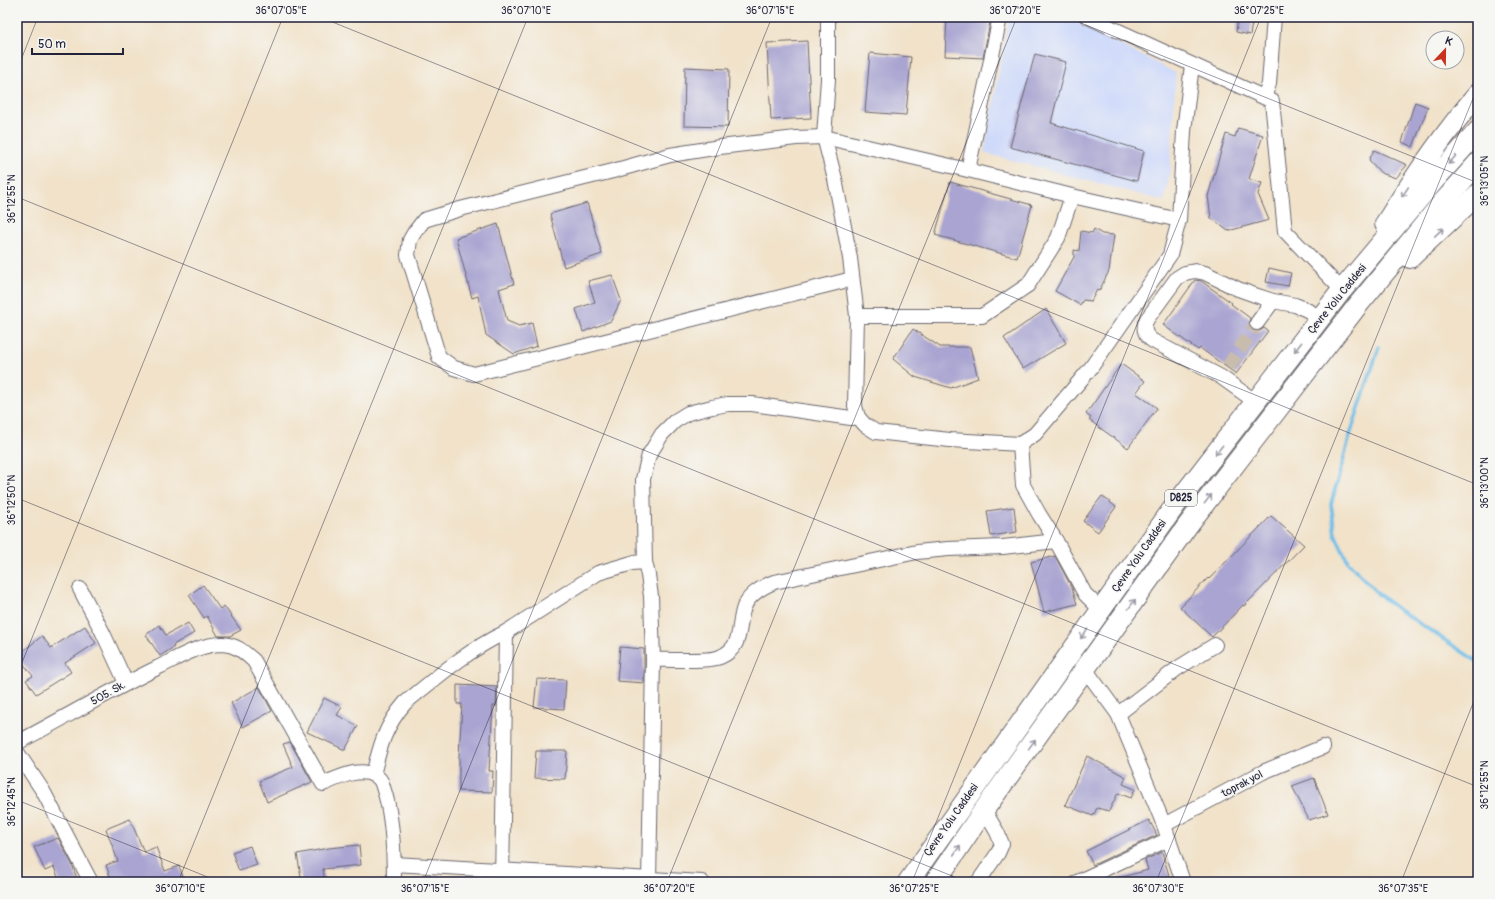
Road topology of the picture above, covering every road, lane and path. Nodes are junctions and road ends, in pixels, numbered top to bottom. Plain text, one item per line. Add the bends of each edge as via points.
1 (828, 17) edge
2 (1000, 17) edge
3 (1088, 17) edge
4 (1274, 17) edge
5 (1192, 65) junction
6 (1478, 94) edge
7 (1264, 97) junction
8 (1478, 131) edge
9 (824, 137) junction
10 (1478, 163) edge
11 (968, 170) junction
12 (1478, 194) edge
13 (1072, 196) junction
14 (1179, 220) junction
15 (852, 278) junction
16 (1342, 290) junction
17 (1273, 301) junction
18 (1358, 305) junction
19 (857, 316) junction
20 (1321, 318) junction
21 (1257, 323) tunnel mouth
22 (1256, 402) junction
23 (858, 417) junction
24 (1020, 444) junction
25 (1056, 541) junction
26 (645, 562) junction
27 (80, 589) dead end
28 (1101, 610) junction
29 (506, 632) junction
30 (1215, 646) dead end
31 (652, 660) junction
32 (1085, 668) junction
33 (126, 683) junction
34 (1118, 714) junction
35 (17, 743) edge
36 (1323, 747) dead end
37 (17, 752) edge
38 (373, 775) junction
39 (984, 810) junction
40 (1164, 825) junction
41 (1169, 839) junction
42 (394, 864) junction
43 (502, 876) edge
44 (649, 881) edge
45 (91, 882) edge
46 (394, 882) edge
47 (702, 882) edge
48 (908, 882) edge
49 (935, 882) edge
50 (978, 882) edge
51 (1076, 882) edge
52 (1183, 882) edge

1 - 9 street via 828,78
2 - 11 street
3 - 5 street
4 - 7 street via 1269,84
5 - 7 street
5 - 14 street via 1184,131
6 -> 16 highway via 1403,195
7 - 16 street via 1272,101 1285,231
8 -> 16 highway, Çevre Yolu Caddesi / D825
9 - 11 street
9 - 15 street via 835,179
9 - 15 street via 695,150 460,209 424,220 410,240 408,255 439,357 454,368 474,374
10 - 18 highway, Çevre Yolu Caddesi / D825
11 - 13 street
18 -> 12 highway
13 - 14 street
13 - 19 street via 1058,238 1028,285 982,316
14 - 24 street via 1170,255 1095,362 1035,434
15 - 19 street
16 - 20 highway, Çevre Yolu Caddesi / D825
17 - 20 street via 1295,304
17 - 21 street
17 - 22 street via 1238,289 1205,273 1190,272 1177,278 1145,323 1145,331 1150,338 1224,372
32 -> 18 highway, Çevre Yolu Caddesi / D825 via 1188,525
19 - 23 street via 855,406
20 -> 22 highway, Çevre Yolu Caddesi / D825
22 -> 28 highway, Çevre Yolu Caddesi / D825 via 1174,507
23 - 24 street via 876,432
23 - 26 street via 740,403 712,406 680,418 658,439 645,467
24 - 25 street via 1023,485
25 - 28 street via 1085,594
25 - 31 street via 917,552 774,582 760,589 747,601 738,638 726,654 715,659
26 - 29 street via 598,573
26 - 31 street via 651,596
27 - 33 street
28 -> 48 highway, Çevre Yolu Caddesi / D825
29 - 38 street via 464,656 405,703 384,734
29 - 43 street
30 - 34 street via 1178,668
31 - 44 street
32 - 34 street
39 -> 32 highway, Çevre Yolu Caddesi / D825
33 - 35 street, 505. Sk.
33 - 38 street, 505. Sk. via 202,646 235,646 254,661 323,784 352,773 363,772
34 - 40 street
36 - 40 street, toprak yol via 1263,772
37 - 45 street via 43,791
38 - 42 street via 383,786 389,812
49 -> 39 highway, Çevre Yolu Caddesi / D825
39 - 50 street via 1002,844
40 - 41 street
41 - 51 street
41 - 52 street
42 - 43 street
42 - 46 street
43 - 44 street
44 - 47 street

